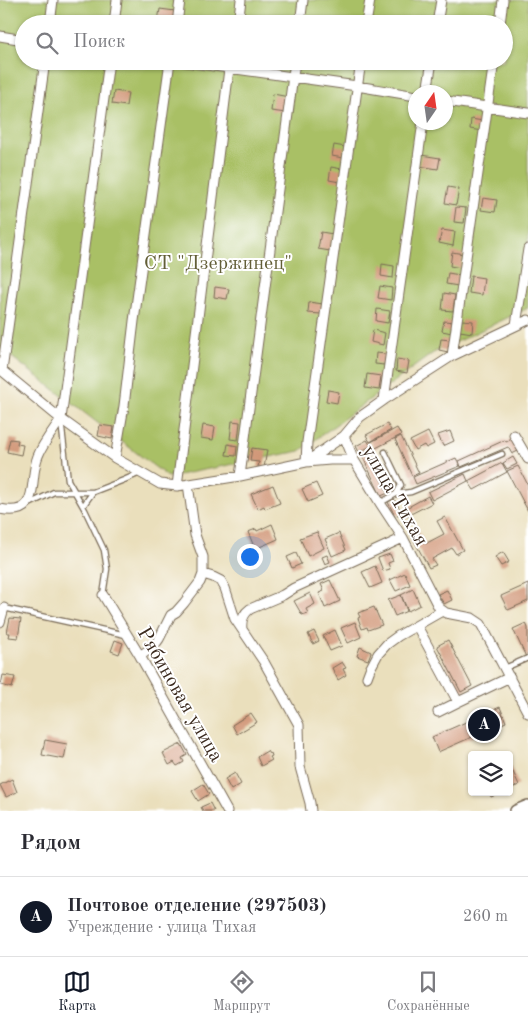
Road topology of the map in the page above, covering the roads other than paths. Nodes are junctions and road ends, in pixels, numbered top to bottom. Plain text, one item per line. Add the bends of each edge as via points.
1 (54, 0) edge
2 (117, 0) edge
3 (180, 0) edge
4 (241, 0) edge
5 (303, 0) edge
6 (370, 0) edge
7 (441, 0) edge
8 (503, 0) edge
9 (52, 15) edge
10 (115, 15) edge
11 (178, 15) edge
12 (239, 15) edge
13 (301, 15) edge
14 (368, 15) edge
15 (439, 15) edge
16 (501, 15) edge
17 (0, 36) edge
18 (15, 38) edge
19 (44, 70) edge
20 (108, 70) edge
21 (169, 70) edge
22 (230, 70) edge
23 (257, 70) edge
24 (294, 70) edge
25 (360, 70) edge
26 (431, 70) edge
27 (493, 70) edge
28 (293, 77) junction
29 (428, 85) edge
30 (357, 86) junction
31 (408, 95) edge
32 (453, 102) edge
33 (488, 108) junction
34 (528, 113) edge
35 (422, 130) edge
36 (528, 249) edge
37 (528, 320) edge
38 (516, 325) junction
39 (452, 356) junction
40 (1, 370) edge
41 (384, 400) junction
42 (61, 419) junction
43 (514, 435) dead end
44 (344, 436) junction
45 (385, 452) dead end
46 (502, 454) dead end
47 (115, 458) junction
48 (528, 459) edge
49 (354, 460) junction
50 (306, 462) junction
51 (140, 472) junction
52 (240, 476) junction
53 (188, 484) junction
54 (177, 486) junction
55 (74, 491) junction
56 (93, 492) junction
57 (396, 494) junction
58 (380, 503) junction
59 (26, 506) junction
60 (83, 506) junction
61 (0, 509) edge
62 (403, 538) junction
63 (203, 574) junction
64 (103, 594) joint
65 (2, 607) edge
66 (442, 611) junction
67 (0, 622) edge
68 (417, 626) junction
69 (242, 629) junction
70 (127, 635) junction
71 (140, 656) junction
72 (528, 658) edge
73 (505, 668) junction
74 (367, 677) dead end
75 (510, 677) junction
76 (458, 702) junction
77 (438, 712) dead end
78 (528, 713) edge
79 (528, 806) edge
80 (227, 811) edge
81 (311, 811) edge
82 (516, 811) edge

1 - 9 street
2 - 10 street
3 - 11 street
4 - 12 street
5 - 13 street
6 - 14 street
7 - 15 street
8 - 16 street
17 - 18 street
19 - 40 street
20 - 42 street
21 - 47 street
22 - 54 street
23 - 28 street
24 - 28 street
25 - 30 street
26 - 29 street
27 - 33 street
28 - 30 street
28 - 52 street
30 - 31 street
30 - 50 street
32 - 33 street
33 - 34 street
33 - 39 street
35 - 41 street
36 - 38 street
37 - 38 street, улица Тихая
38 - 39 street, улица Тихая
39 - 41 street, улица Тихая
40 - 42 street
41 - 44 street, улица Тихая via 360,417
42 - 47 street
42 - 55 lane via 68,480
42 - 59 street via 37,457
43 - 48 street
44 - 49 street, улица Тихая
44 - 50 street
45 - 57 lane via 401,484
46 - 57 lane via 411,492
47 - 51 street
49 - 50 street
49 - 58 street, улица Тихая
50 - 52 street
51 - 54 street via 160,484
51 - 56 lane
52 - 53 street
53 - 54 street
53 - 63 street via 195,535 203,557
55 - 56 lane
55 - 59 lane via 54,492
55 - 60 lane
56 - 60 lane
57 - 58 lane
58 - 62 street, улица Тихая
59 - 61 street via 19,510
60 - 64 lane via 104,550 107,569
62 - 66 street, улица Тихая
62 - 69 street via 250,609 241,620
63 - 69 street via 221,581
63 - 71 street via 184,603 171,615 154,646
64 - 70 street, Рябиновая улица
65 - 67 street
65 - 70 lane
66 - 68 street
66 - 73 street via 472,618 481,624
68 - 74 street via 387,644 378,654
68 - 76 street
69 - 81 street via 299,725 300,767
70 - 71 street, Рябиновая улица
71 - 80 street, Рябиновая улица
72 - 73 lane
73 - 75 street
75 - 76 street
75 - 78 street
76 - 77 street
79 - 82 main road

